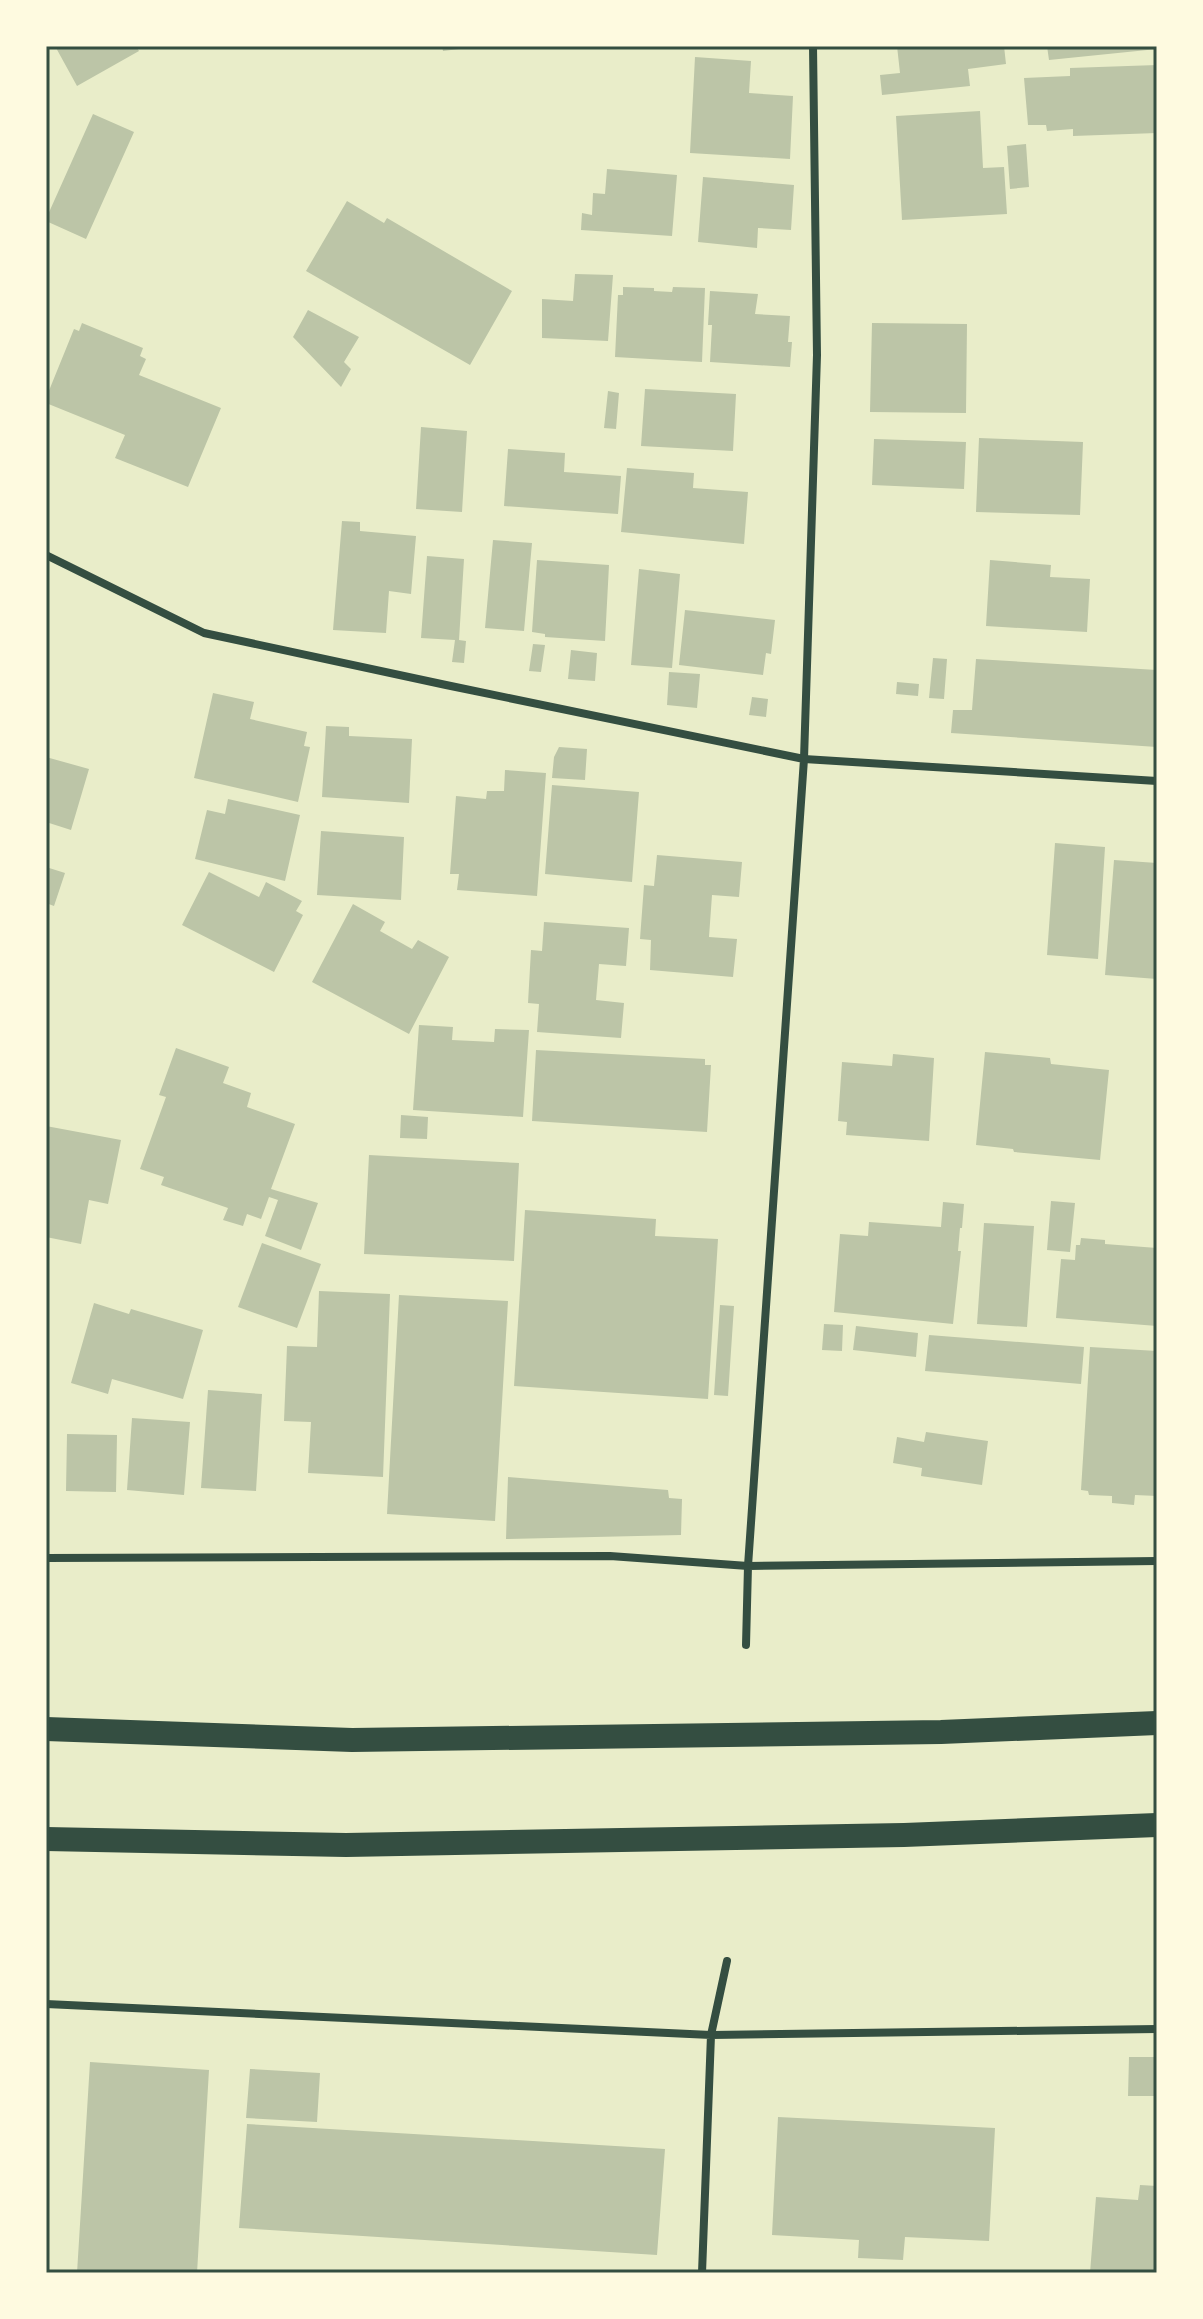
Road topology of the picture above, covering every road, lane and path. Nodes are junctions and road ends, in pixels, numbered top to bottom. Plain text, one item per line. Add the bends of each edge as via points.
1 (813, 46) edge
2 (46, 555) edge
3 (804, 759) junction
4 (1157, 781) edge
5 (46, 1558) edge
6 (1157, 1561) edge
7 (748, 1566) junction
8 (746, 1645) dead end
9 (1157, 1723) edge
10 (46, 1729) edge
11 (1157, 1825) edge
12 (46, 1839) edge
13 (727, 1961) dead end
14 (46, 2004) edge
15 (1157, 2029) edge
16 (711, 2035) junction
17 (702, 2273) edge

1 - 3 street via 817,355
2 - 3 street via 204,633
3 - 4 street
3 - 7 street
5 - 7 street via 610,1556
6 - 7 street
7 - 8 street
9 - 10 highway via 941,1732 352,1740
11 - 12 highway via 346,1845
13 - 16 street
14 - 16 street
15 - 16 street
16 - 17 street

